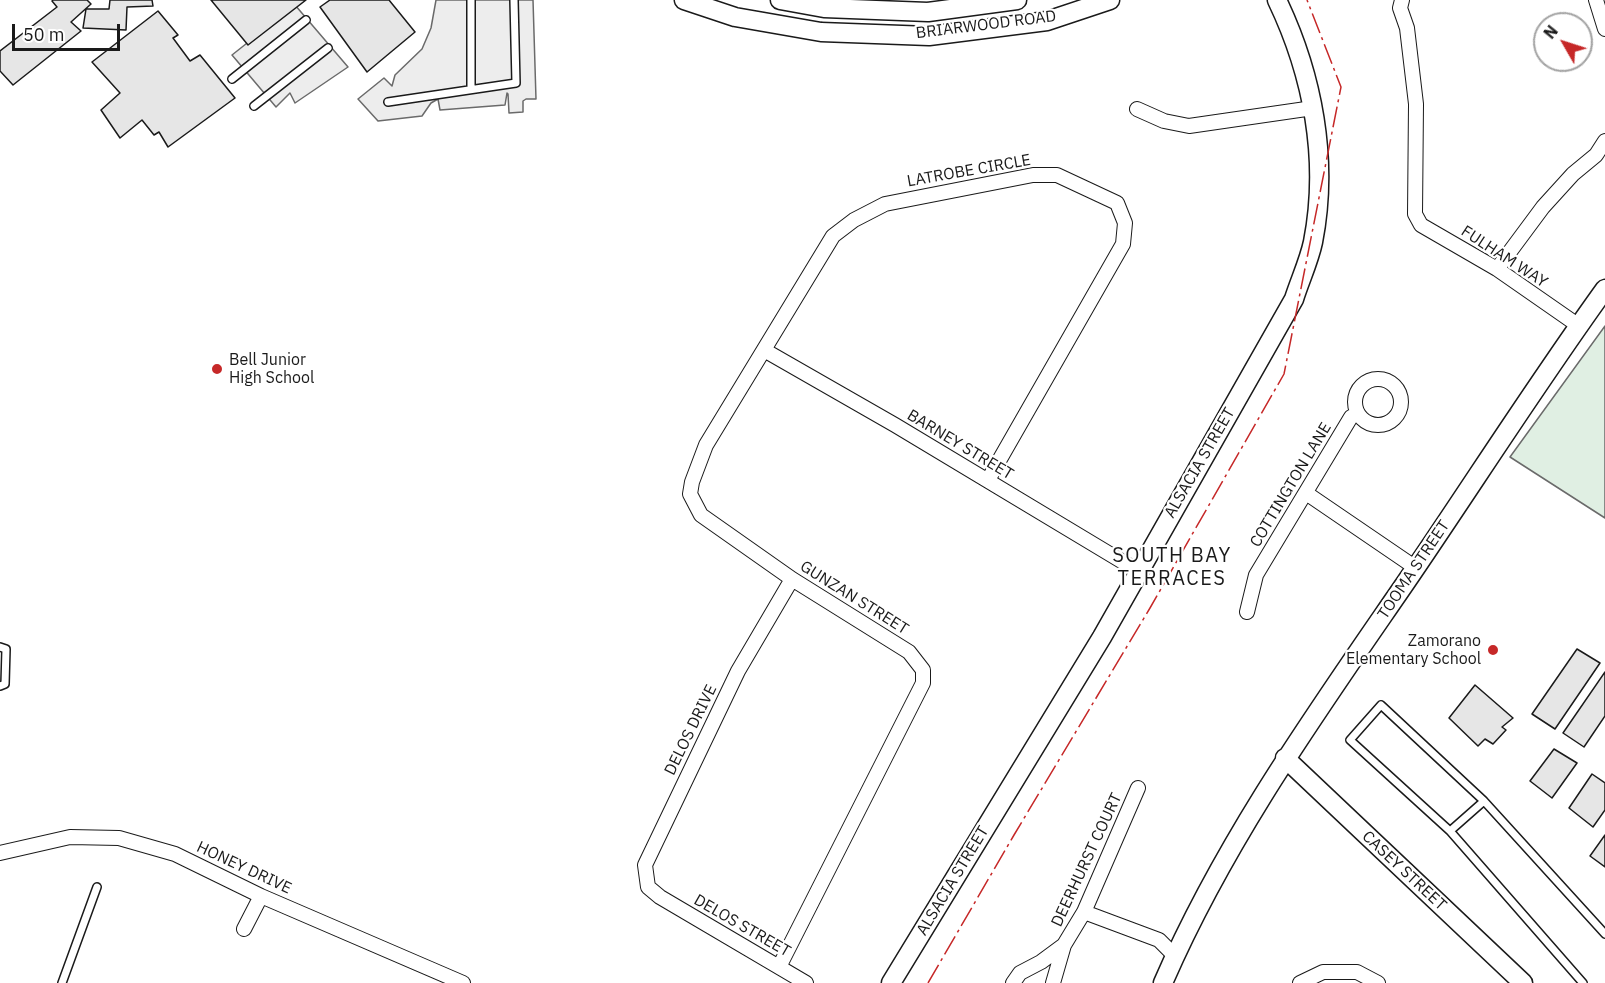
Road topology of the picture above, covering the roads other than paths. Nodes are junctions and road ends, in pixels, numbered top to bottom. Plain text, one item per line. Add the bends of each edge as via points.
1 (471, 0) edge
2 (514, 0) edge
3 (684, 0) edge
4 (780, 0) edge
5 (1017, 0) edge
6 (1110, 0) edge
7 (1277, 0) edge
8 (1596, 0) edge
9 (1401, 4) edge
10 (306, 20) dead end
11 (1605, 29) edge
12 (328, 48) dead end
13 (232, 79) dead end
14 (471, 90) junction
15 (388, 102) dead end
16 (254, 106) dead end
17 (1313, 108) junction
18 (1137, 109) dead end
19 (1605, 141) edge
20 (1497, 269) junction
21 (1605, 290) edge
22 (1579, 326) junction
23 (764, 350) junction
24 (1358, 414) dead end
25 (706, 445) joint
26 (988, 480) junction
27 (1306, 493) junction
28 (1416, 568) junction
29 (1138, 571) junction
30 (792, 579) junction
31 (1247, 612) dead end
32 (0, 647) edge
33 (0, 686) edge
34 (1286, 758) junction
35 (1138, 788) dead end
36 (1484, 801) junction
37 (1450, 831) junction
38 (0, 853) edge
39 (97, 887) dead end
40 (261, 896) junction
41 (660, 897) joint
42 (1084, 912) junction
43 (244, 929) dead end
44 (1605, 934) edge
45 (1064, 945) junction
46 (1175, 956) junction
47 (779, 967) junction
48 (460, 982) edge
49 (62, 983) edge
50 (806, 983) edge
51 (891, 983) edge
52 (1013, 983) edge
53 (1053, 983) edge
54 (1163, 983) edge
55 (1300, 983) edge
56 (1377, 983) edge
57 (1523, 983) edge
58 (1583, 983) edge

1 - 14 lane
2 - 14 lane via 516,83
3 - 6 main road, BRIARWOOD ROAD via 735,17 821,32 929,36 1047,21
4 - 5 main road, BRIARWOOD ROAD via 824,8 928,12
7 - 17 main road, ALSACIA STREET via 1306,75
8 - 11 street
9 - 20 street, FULHAM WAY via 1416,105 1415,214 1421,225
10 - 13 lane
12 - 16 lane
14 - 15 lane
17 - 18 street via 1189,126 1164,121
17 - 29 main road, ALSACIA STREET via 1320,157 1319,202 1312,244 1294,299
19 - 20 street via 1596,155 1543,207
20 - 22 street, FULHAM WAY
21 - 22 main road, TOOMA STREET
22 - 28 main road, TOOMA STREET
23 - 25 street, LATROBE CIRCLE
23 - 26 street, BARNEY STREET
23 - 26 street, LATROBE CIRCLE via 833,236 854,219 885,204 1033,175 1057,174 1117,203 1125,223 1123,244
24 - 27 street, COTTINGTON LANE via 1351,417
25 - 30 street, GUNZAN STREET via 690,494 701,514
26 - 29 street, BARNEY STREET
27 - 28 street
27 - 31 street, COTTINGTON LANE via 1256,575
28 - 34 main road, TOOMA STREET
29 - 51 main road, ALSACIA STREET via 1102,637
30 - 41 street, DELOS DRIVE via 738,671 645,865 648,887
30 - 47 street, GUNZAN STREET via 909,652 923,670 923,683
32 - 33 lane via 6,649 5,684
34 - 46 main road, TOOMA STREET via 1214,879
34 - 57 main road, CASEY STREET
35 - 42 street, DEERHURST COURT
36 - 37 lane
36 - 37 lane via 1382,705 1350,740
36 - 44 lane
37 - 58 lane
38 - 40 street, HONEY DRIVE via 70,837 119,838 175,854
39 - 49 lane
40 - 43 street
40 - 48 street, HONEY DRIVE
41 - 47 street, DELOS STREET
42 - 45 street, DEERHURST COURT
42 - 46 street via 1159,940
45 - 52 street via 1020,973
45 - 53 street
46 - 54 main road, TOOMA STREET
47 - 50 street, DELOS STREET
55 - 56 street via 1323,972 1357,972

